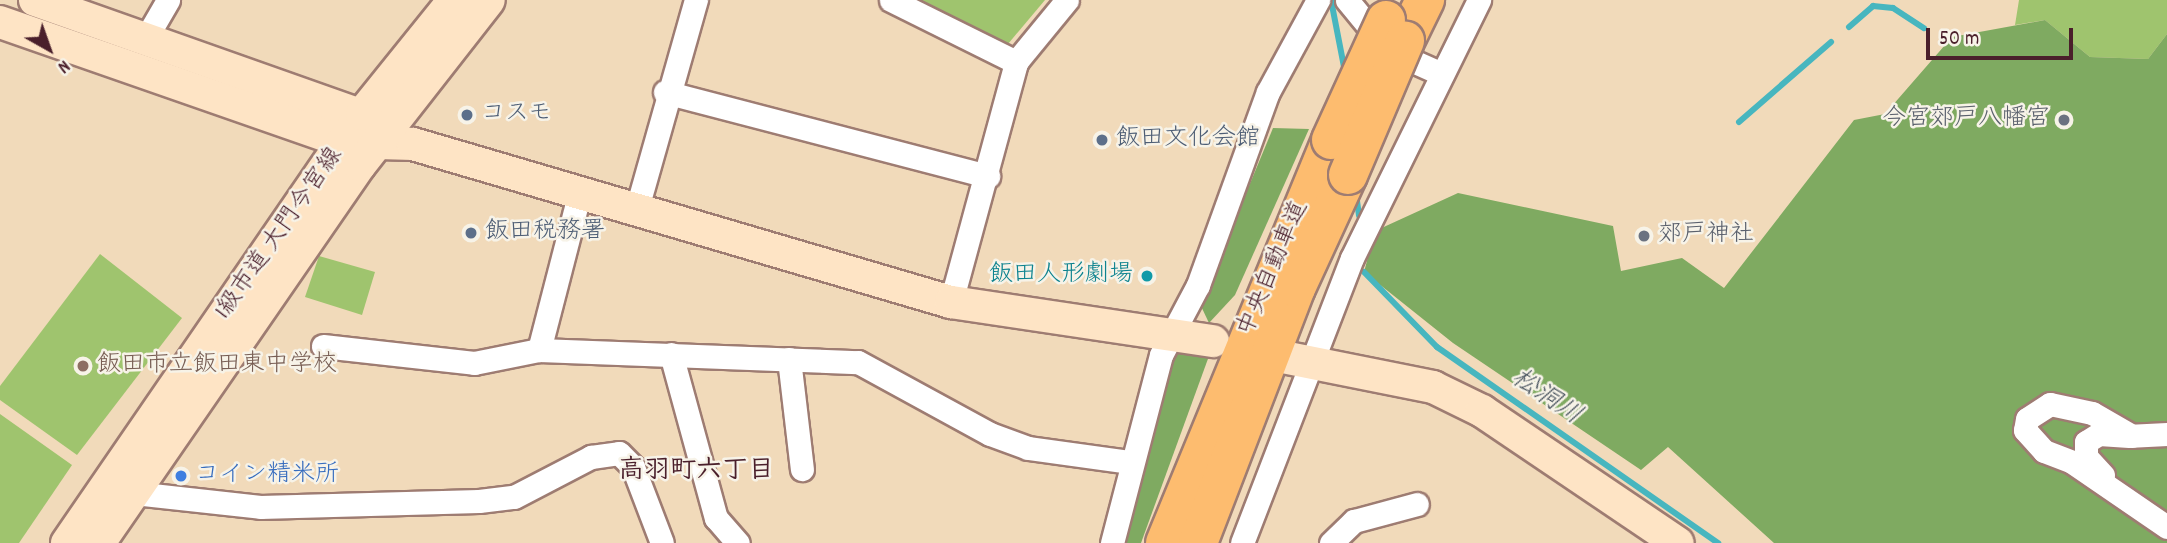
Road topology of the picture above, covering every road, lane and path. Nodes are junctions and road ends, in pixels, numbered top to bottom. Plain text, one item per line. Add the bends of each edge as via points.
1 (168, 0) edge
2 (454, 0) edge
3 (489, 0) edge
4 (696, 0) edge
5 (891, 0) edge
6 (1067, 0) edge
7 (1346, 0) edge
8 (1425, 0) edge
9 (1479, 0) edge
10 (1315, 1) edge
11 (16, 15) edge
12 (1396, 20) edge
13 (146, 38) junction
14 (1016, 62) junction
15 (1442, 74) junction
16 (665, 92) junction
17 (367, 132) junction
18 (988, 176) junction
19 (580, 192) junction
20 (637, 208) junction
21 (951, 302) junction
22 (1171, 333) junction
23 (1213, 341) dead end
24 (323, 346) dead end
25 (539, 350) junction
26 (671, 354) junction
27 (1283, 358) dead end
28 (789, 359) junction
29 (1315, 360) junction
30 (2167, 433) edge
31 (2132, 436) junction
32 (1130, 462) junction
33 (802, 469) dead end
34 (134, 493) junction
35 (2128, 500) junction
36 (1417, 504) dead end
37 (2167, 527) edge
38 (67, 543) edge
39 (99, 543) edge
40 (662, 543) edge
41 (738, 543) edge
42 (1112, 543) edge
43 (1165, 543) edge
44 (1198, 543) edge
45 (1242, 543) edge
46 (1331, 543) edge
47 (1678, 543) edge

1 - 13 street
2 - 17 street, 1級市道 大門今宮線
3 - 17 street
4 - 16 street
5 - 14 street
6 - 14 street
7 - 15 street via 1388,50
8 - 12 highway, 中央自動車道
9 - 15 street
10 - 22 street via 1268,92 1198,285
11 - 13 street
11 - 17 street
12 - 43 highway, 中央自動車道, bridge via 1331,140
12 - 44 highway, 中央自動車道, bridge via 1348,175 1296,288
13 - 17 street
14 - 18 street
15 - 29 street via 1385,182
16 - 18 street
16 - 20 street
17 - 19 street
17 - 34 street
17 - 38 street, 1級市道 大門今宮線
18 - 21 street
19 - 20 street
19 - 25 street
20 - 21 street
21 - 22 street
22 - 23 street
22 - 32 street
24 - 25 street via 474,363
25 - 26 street
26 - 28 street
26 - 41 street via 716,518
27 - 29 street
28 - 32 street via 858,362 990,434 1028,447
28 - 33 street
29 - 45 street
29 - 47 street via 1433,387 1482,411
30 - 31 street
31 - 35 street via 2099,434 2086,442 2086,457
31 - 35 street via 2092,413 2050,404 2027,419 2025,430 2044,451
32 - 42 street
34 - 39 street
34 - 40 street via 260,507 479,501 514,497 591,457 620,453 633,467
35 - 37 street
36 - 46 street via 1354,521

